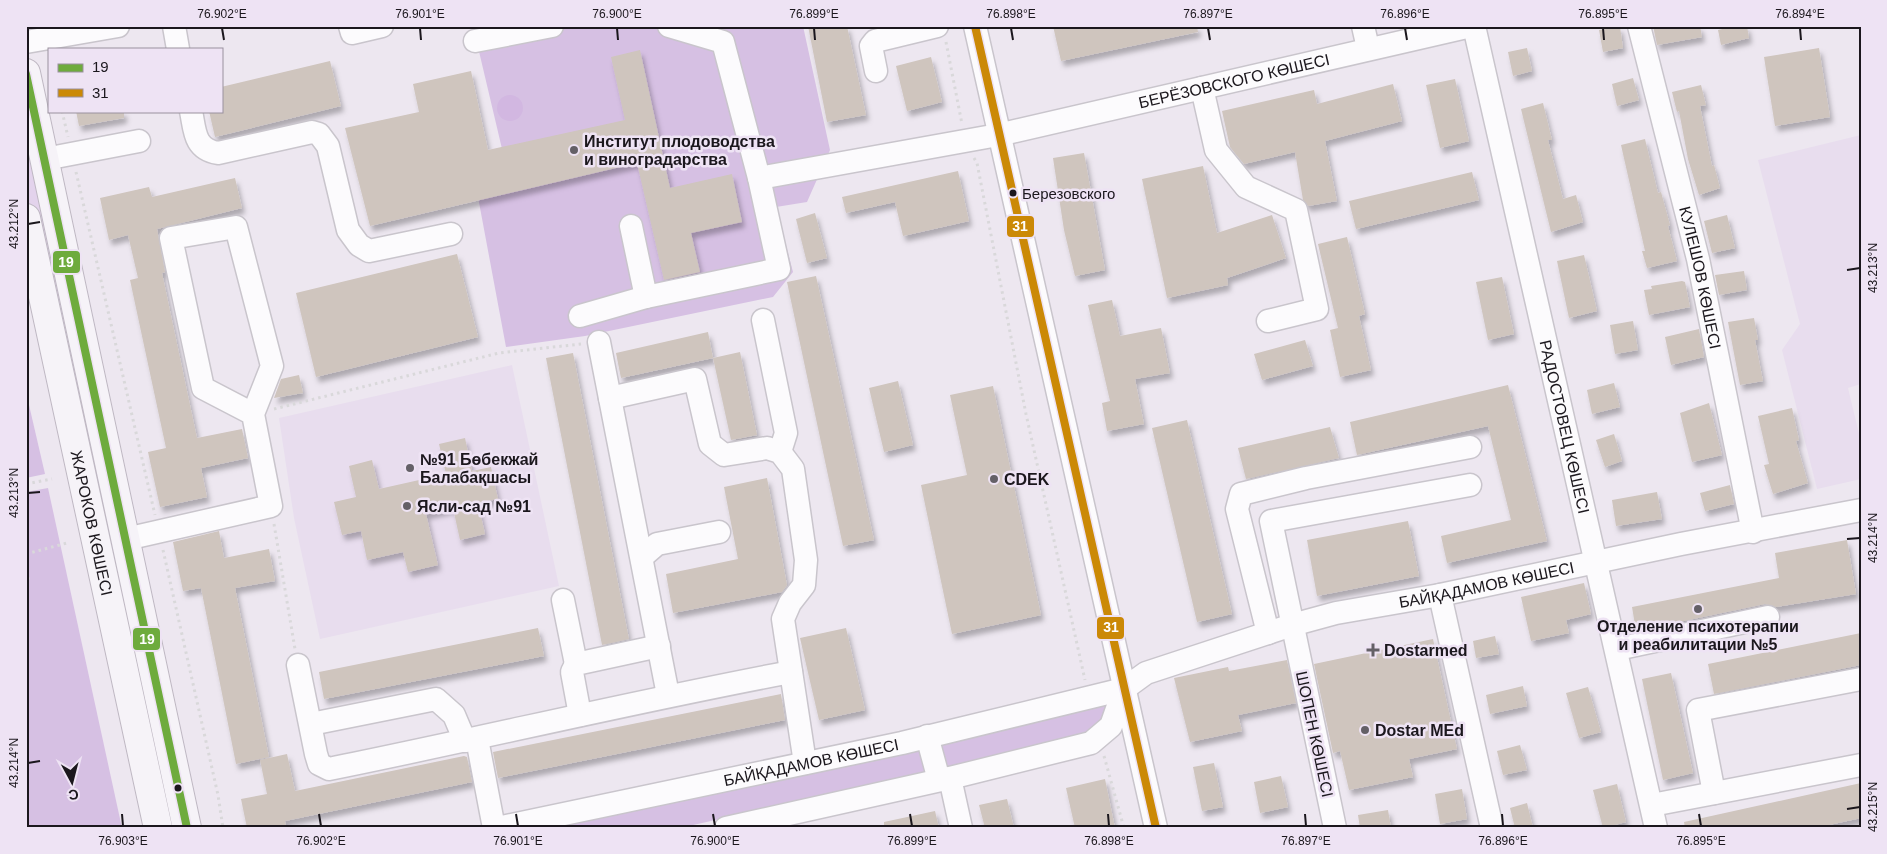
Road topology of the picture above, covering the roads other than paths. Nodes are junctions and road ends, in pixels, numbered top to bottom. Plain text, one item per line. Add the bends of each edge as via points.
1 (118, 26) edge
2 (174, 26) edge
3 (350, 26) edge
4 (382, 26) edge
5 (552, 26) edge
6 (669, 26) edge
7 (974, 26) edge
8 (1363, 26) edge
9 (1473, 26) edge
10 (1639, 26) edge
11 (941, 31) edge
12 (475, 41) dead end
13 (26, 42) edge
14 (178, 48) edge
15 (1368, 48) junction
16 (876, 71) dead end
17 (26, 73) edge
18 (1202, 88) junction
19 (191, 112) edge
20 (998, 135) junction
21 (139, 141) dead end
22 (45, 159) junction
23 (759, 178) junction
24 (26, 218) edge
25 (631, 226) dead end
26 (451, 234) dead end
27 (646, 297) junction
28 (580, 316) dead end
29 (763, 320) dead end
30 (1268, 321) dead end
31 (599, 342) road end
32 (610, 398) junction
33 (253, 414) junction
34 (1470, 447) dead end
35 (780, 452) junction
36 (1470, 485) dead end
37 (1861, 510) edge
38 (718, 532) dead end
39 (1753, 532) junction
40 (126, 539) junction
41 (97, 544) junction
42 (642, 558) junction
43 (1598, 562) junction
44 (1440, 595) junction
45 (563, 600) dead end
46 (1768, 617) dead end
47 (1268, 632) junction
48 (1294, 633) junction
49 (659, 646) junction
50 (1617, 649) junction
51 (576, 664) junction
52 (298, 665) road end
53 (791, 672) junction
54 (1861, 679) edge
55 (1124, 689) junction
56 (668, 695) junction
57 (580, 715) junction
58 (311, 724) junction
59 (927, 736) junction
60 (471, 740) junction
61 (805, 763) junction
62 (1861, 765) edge
63 (944, 779) junction
64 (1714, 793) junction
65 (1652, 805) junction
66 (158, 828) edge
67 (187, 828) edge
68 (496, 828) edge
69 (726, 828) edge
70 (961, 828) edge
71 (1156, 828) edge
72 (1335, 828) edge
73 (1492, 828) edge
74 (1656, 828) edge

1 - 13 street
2 - 14 street
3 - 4 street via 352,33
5 - 12 street
6 - 23 street via 723,42
7 - 20 street
8 - 15 street
9 - 15 street, БЕРЁЗОВСКОГО КӨШЕСІ
9 - 43 street, РАДОСТОВЕЦ КӨШЕСІ
10 - 39 street, КУЛЕШОВ КӨШЕСІ via 1698,259
11 - 16 street via 876,41 871,46
15 - 18 street, БЕРЁЗОВСКОГО КӨШЕСІ
17 - 22 main road, ЖАРОКОВ КӨШЕСІ
18 - 20 street, БЕРЁЗОВСКОГО КӨШЕСІ
18 - 30 street via 1216,150 1246,187 1296,210 1317,309
19 - 26 street via 198,141 206,151 218,153 312,132 320,134 328,146 348,230 359,245 369,251
20 - 23 street, БЕРЁЗОВСКОГО КӨШЕСІ
20 - 55 street
21 - 22 street
22 - 40 main road, ЖАРОКОВ КӨШЕСІ
23 - 27 street via 779,269
24 - 41 main road, ЖАРОКОВ КӨШЕСІ
25 - 27 street
27 - 28 street
29 - 35 street via 786,433
31 - 32 street
32 - 35 street via 695,379 710,444 724,455 767,448
32 - 42 street
33 - 33 street via 272,366 236,227 171,238 203,388
33 - 40 street via 271,506
34 - 47 street via 1306,478 1241,494 1237,509
35 - 53 street via 793,468 806,560 804,585 783,619
36 - 48 street, ШОПЕН КӨШЕСІ via 1271,521
37 - 39 street, БАЙҚАДАМОВ КӨШЕСІ
38 - 42 street via 658,544
39 - 43 street, БАЙҚАДАМОВ КӨШЕСІ
40 - 41 main road
40 - 67 main road, ЖАРОКОВ КӨШЕСІ
41 - 66 main road, ЖАРОКОВ КӨШЕСІ
42 - 49 street
43 - 44 street, БАЙҚАДАМОВ КӨШЕСІ
43 - 50 street, РАДОСТОВЕЦ КӨШЕСІ
44 - 48 street, БАЙҚАДАМОВ КӨШЕСІ via 1336,613
44 - 73 street
45 - 51 street
46 - 50 street
47 - 48 street, БАЙҚАДАМОВ КӨШЕСІ
47 - 55 street, БАЙҚАДАМОВ КӨШЕСІ via 1146,673
48 - 72 street, ШОПЕН КӨШЕСІ
49 - 51 street
49 - 56 street
50 - 65 street, РАДОСТОВЕЦ КӨШЕСІ
51 - 57 street via 572,672
52 - 58 street
53 - 56 street
53 - 61 street
54 - 64 street via 1698,710
55 - 59 street, БАЙҚАДАМОВ КӨШЕСІ
55 - 63 street via 1111,726 1098,738
55 - 71 street
56 - 57 street
57 - 60 street
58 - 60 street via 436,700 454,715
58 - 60 street via 319,764 329,769
59 - 61 street, БАЙҚАДАМОВ КӨШЕСІ
59 - 63 street
60 - 68 street
61 - 68 street, БАЙҚАДАМОВ КӨШЕСІ
62 - 64 street
63 - 69 street
63 - 70 street
64 - 65 street
65 - 74 street, РАДОСТОВЕЦ КӨШЕСІ

